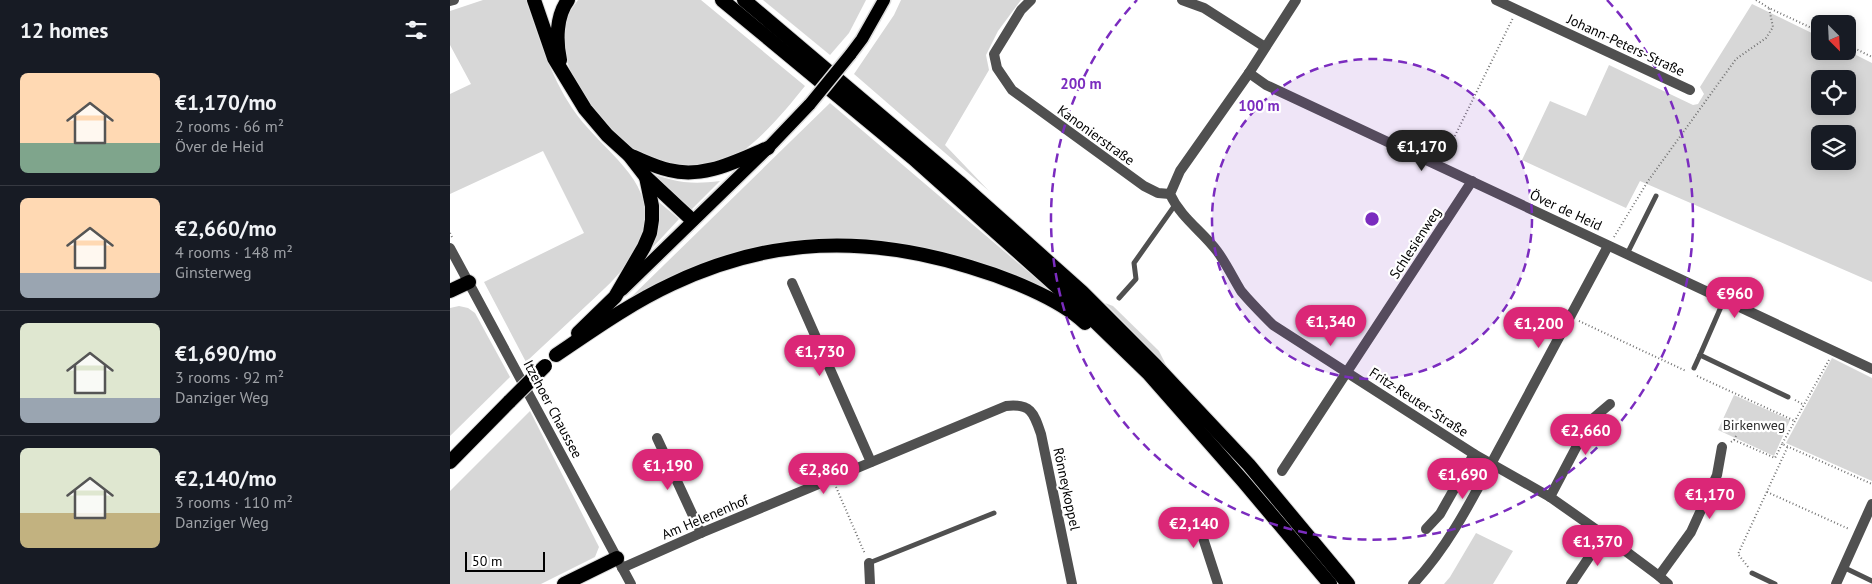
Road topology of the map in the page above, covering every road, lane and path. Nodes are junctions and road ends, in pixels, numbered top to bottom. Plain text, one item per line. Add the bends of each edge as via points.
1 (454, 0) edge
2 (534, 0) edge
3 (568, 0) edge
4 (717, 0) edge
5 (744, 0) edge
6 (748, 0) edge
7 (884, 0) edge
8 (1031, 0) edge
9 (1182, 0) edge
10 (1296, 0) edge
11 (1496, 0) edge
12 (1756, 0) edge
13 (450, 1) edge
14 (1760, 1) edge
15 (727, 4) edge
16 (1769, 8) junction
17 (1517, 10) junction
18 (766, 19) junction
19 (1811, 28) edge
20 (1265, 47) junction
21 (1856, 50) edge
22 (1872, 57) edge
23 (564, 72) junction
24 (1249, 73) junction
25 (1690, 90) dead end
26 (768, 148) junction
27 (629, 154) junction
28 (1440, 166) junction
29 (646, 177) junction
30 (1472, 181) junction
31 (1170, 194) junction
32 (1656, 196) dead end
33 (1175, 205) junction
34 (692, 220) junction
35 (1608, 246) junction
36 (450, 248) edge
37 (1627, 254) junction
38 (469, 282) junction
39 (792, 283) dead end
40 (450, 291) edge
41 (615, 297) junction
42 (1119, 298) dead end
43 (1724, 300) junction
44 (1570, 316) junction
45 (1834, 352) junction
46 (556, 355) junction
47 (1700, 355) junction
48 (1694, 368) dead end
49 (1872, 369) edge
50 (1686, 371) dead end
51 (1148, 373) junction
52 (1347, 373) junction
53 (1695, 375) dead end
54 (1788, 397) joint
55 (1610, 404) dead end
56 (1804, 405) junction
57 (1023, 406) joint
58 (1795, 421) junction
59 (1737, 434) dead end
60 (657, 438) dead end
61 (1734, 440) junction
62 (1782, 444) junction
63 (1788, 446) junction
64 (1722, 447) joint
65 (1474, 454) junction
66 (450, 462) edge
67 (871, 462) junction
68 (1491, 464) junction
69 (1282, 471) dead end
70 (832, 478) junction
71 (1872, 484) edge
72 (1767, 492) junction
73 (1550, 497) junction
74 (1872, 504) edge
75 (994, 513) dead end
76 (1214, 519) dead end
77 (1426, 529) dead end
78 (701, 533) junction
79 (1858, 533) junction
80 (1604, 535) junction
81 (620, 563) junction
82 (869, 563) junction
83 (1843, 567) junction
84 (1752, 573) joint
85 (1659, 576) junction
86 (1872, 581) edge
87 (564, 584) edge
88 (631, 584) edge
89 (870, 584) edge
90 (1072, 584) edge
91 (1218, 584) edge
92 (1330, 584) edge
93 (1348, 584) edge
94 (1413, 584) edge
95 (1571, 584) edge
96 (1668, 584) edge
97 (1775, 584) edge
98 (1836, 584) edge

1 - 13 street
2 - 23 highway via 554,58
3 - 23 highway via 559,25 558,43
4 - 15 highway
5 - 18 highway
6 - 18 highway
7 - 26 main road, bridge via 850,55
8 - 31 street, Kanonierstraße via 1020,10 994,54 997,68 1012,90 1144,186 1158,193
9 - 20 street via 1204,8
10 - 20 street
11 - 17 street, Johann-Peters-Straße
12 - 14 path
14 - 16 path
15 - 51 highway via 913,158 1083,310
16 - 19 path
16 - 35 path via 1773,27 1766,38 1736,59 1648,181
17 - 25 street, Johann-Peters-Straße
17 - 28 path
18 - 93 highway via 959,182 1082,292 1249,465
20 - 24 street
21 - 22 path
23 - 27 highway via 585,109
24 - 28 street, Över de Heid via 1266,85
24 - 31 street via 1180,171
26 - 27 highway via 718,169 683,173
26 - 34 main road
27 - 29 highway
28 - 30 street, Över de Heid
29 - 34 highway
29 - 41 highway via 652,206 650,232
30 - 35 street, Över de Heid
30 - 52 street, Schlesienweg
31 - 33 street, Fritz-Reuter-Straße
32 - 37 lane
33 - 42 lane via 1134,263 1136,279
33 - 52 street, Fritz-Reuter-Straße via 1217,251 1241,290 1273,325
34 - 41 main road
35 - 37 street, Över de Heid
35 - 44 street
36 - 38 street, Itzehoer Chaussee
37 - 43 street, Över de Heid
38 - 40 highway
38 - 81 street, Itzehoer Chaussee
39 - 67 street
41 - 46 highway
43 - 45 street, Över de Heid
43 - 47 lane
44 - 50 path
44 - 68 street
45 - 49 street, Över de Heid
45 - 56 path
46 - 51 highway via 627,308 713,266 774,251 845,245 916,252 987,272 1019,285 1078,317 1120,356
46 - 66 highway, bridge
47 - 48 lane
47 - 54 lane
51 - 92 highway
52 - 65 street, Fritz-Reuter-Straße
52 - 69 street, Schlesienweg
53 - 58 path
54 - 56 path
55 - 73 street via 1590,421
56 - 58 path
57 - 67 street, Am Helenenhof via 1006,406
57 - 90 street, Rönneykoppel via 1036,417 1041,434
58 - 62 path
59 - 61 path
60 - 78 street
61 - 62 path via 1775,458
61 - 64 path
62 - 63 path
63 - 71 path
63 - 72 path
64 - 85 street via 1717,475 1691,532
65 - 68 street, Fritz-Reuter-Straße
65 - 77 street via 1440,514
67 - 70 street, Am Helenenhof
68 - 73 street, Fritz-Reuter-Straße
68 - 94 street via 1432,564
70 - 78 street, Am Helenenhof
70 - 82 path
72 - 79 path
72 - 84 path via 1738,554
73 - 80 street, Fritz-Reuter-Straße
74 - 79 street
75 - 82 lane
76 - 91 street via 1202,535
78 - 81 street, Am Helenenhof
79 - 83 street
80 - 85 street, Fritz-Reuter-Straße
80 - 95 street
81 - 87 highway
81 - 88 street, Itzehoer Chaussee
82 - 89 street
83 - 86 lane
83 - 98 street
84 - 97 lane
85 - 96 street, Fritz-Reuter-Straße

